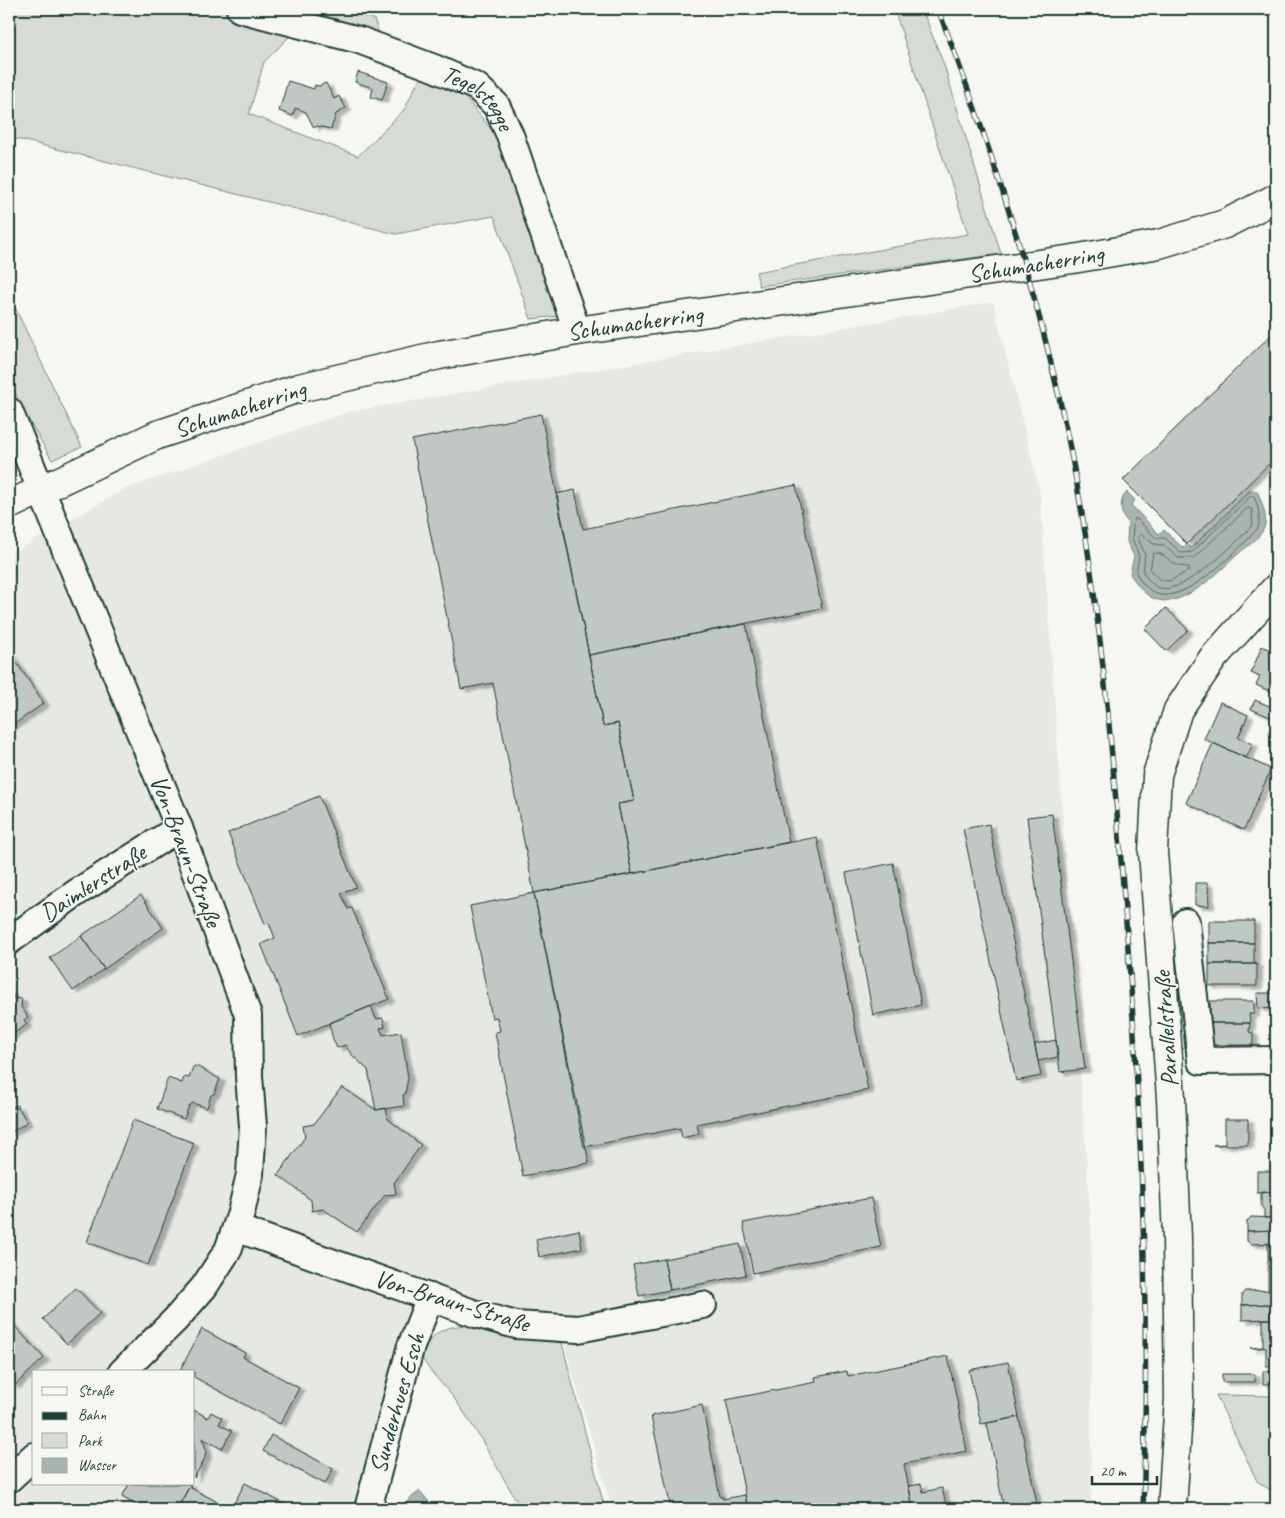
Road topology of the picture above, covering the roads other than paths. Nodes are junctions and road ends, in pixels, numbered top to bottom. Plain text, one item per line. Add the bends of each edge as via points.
1 (240, 9) edge
2 (1276, 198) edge
3 (577, 331) junction
4 (9, 410) edge
5 (39, 489) junction
6 (9, 505) edge
7 (1276, 588) edge
8 (179, 828) junction
9 (1186, 922) dead end
10 (9, 941) edge
11 (1276, 1060) edge
12 (236, 1228) junction
13 (430, 1297) junction
14 (703, 1305) dead end
15 (124, 1370) edge
16 (32, 1458) edge
17 (9, 1479) edge
18 (368, 1509) edge
19 (1172, 1509) edge

1 - 3 street, Tegelstegge via 359,40 434,68 477,87 496,105 510,135
2 - 3 main road, Schumacherring via 1225,224 1159,244
3 - 5 main road, Schumacherring via 439,354 299,388 157,435
4 - 5 street, Von-Braun-Straße
5 - 6 main road, Schumacherring
5 - 8 street, Von-Braun-Straße
7 - 19 main road, Parallelstraße via 1213,658 1178,710 1157,775 1152,852 1171,1098 1177,1238 1179,1398
8 - 10 street, Daimlerstraße via 76,893
8 - 12 street, Von-Braun-Straße via 248,1015 252,1126 250,1174
9 - 11 street via 1201,1061
12 - 13 street, Von-Braun-Straße
12 - 15 street, Von-Braun-Straße via 228,1250 204,1287
13 - 14 street, Von-Braun-Straße via 516,1325 578,1329
13 - 18 street, Sunderhues Esch via 410,1349
16 - 17 street

